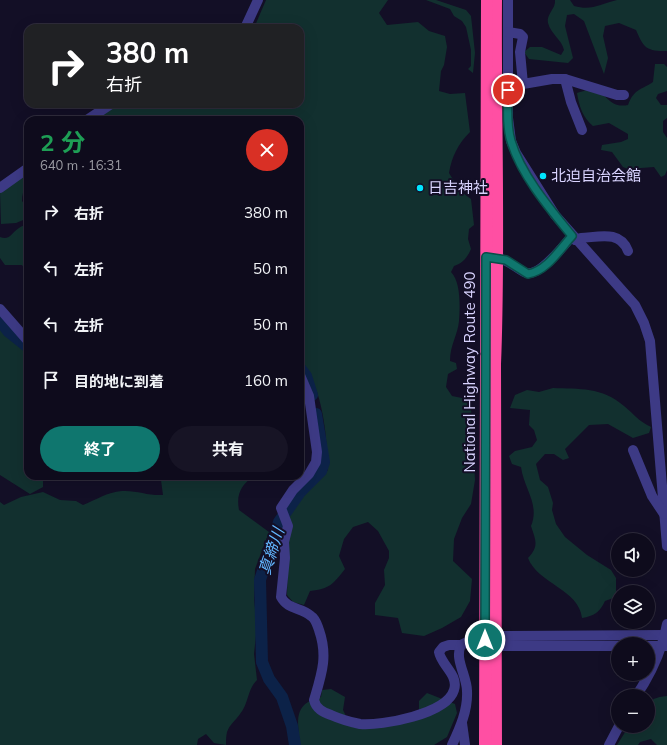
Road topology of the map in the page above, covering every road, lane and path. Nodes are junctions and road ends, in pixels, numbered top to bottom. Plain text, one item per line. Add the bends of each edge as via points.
1 (258, 0) edge
2 (487, 0) edge
3 (496, 0) edge
4 (508, 0) edge
5 (247, 24) edge
6 (508, 32) junction
7 (566, 79) junction
8 (624, 95) dead end
9 (105, 108) edge
10 (93, 116) edge
11 (582, 130) dead end
12 (24, 171) edge
13 (0, 188) edge
14 (574, 238) junction
15 (628, 251) dead end
16 (492, 257) junction
17 (0, 309) edge
18 (24, 336) edge
19 (304, 385) edge
20 (633, 450) dead end
21 (304, 478) edge
22 (303, 480) edge
23 (664, 514) junction
24 (667, 546) edge
25 (667, 624) edge
26 (666, 634) edge
27 (492, 641) junction
28 (461, 645) junction
29 (611, 646) edge
30 (664, 646) edge
31 (641, 689) edge
32 (462, 723) junction
33 (615, 733) edge
34 (452, 745) edge
35 (465, 745) edge
36 (485, 745) edge
37 (496, 745) edge
38 (609, 745) edge

1 - 5 street
2 - 16 highway, National Highway Route 490
3 - 16 highway, National Highway Route 490
4 - 6 street
6 - 7 street via 523,37 520,52 523,84 540,80
6 - 14 street via 508,118 511,141 537,190
7 - 8 street
7 - 11 street via 571,102
9 - 10 street
12 - 13 street
14 - 15 street via 616,237 625,244
14 - 16 street via 533,273 528,274 514,263
14 - 23 street via 630,299 644,323 651,353
16 - 27 highway, National Highway Route 490
17 - 18 street
19 - 21 street via 309,396 318,452 314,468
20 - 23 street via 652,496
22 - 28 street via 281,508 288,526 284,542 281,597 289,607 315,620 323,641 324,663 314,700 320,710 341,720 361,724 383,723 405,719 442,704 452,697 455,688 454,679 439,652 443,647
23 - 24 street
25 - 26 street
26 - 27 street
26 - 30 street
27 - 28 street via 471,640
27 - 29 street
27 - 36 highway, National Highway Route 490
27 - 37 highway, National Highway Route 490
28 - 32 street via 458,653 467,691
30 - 31 street
32 - 34 street
32 - 35 street
33 - 38 street

